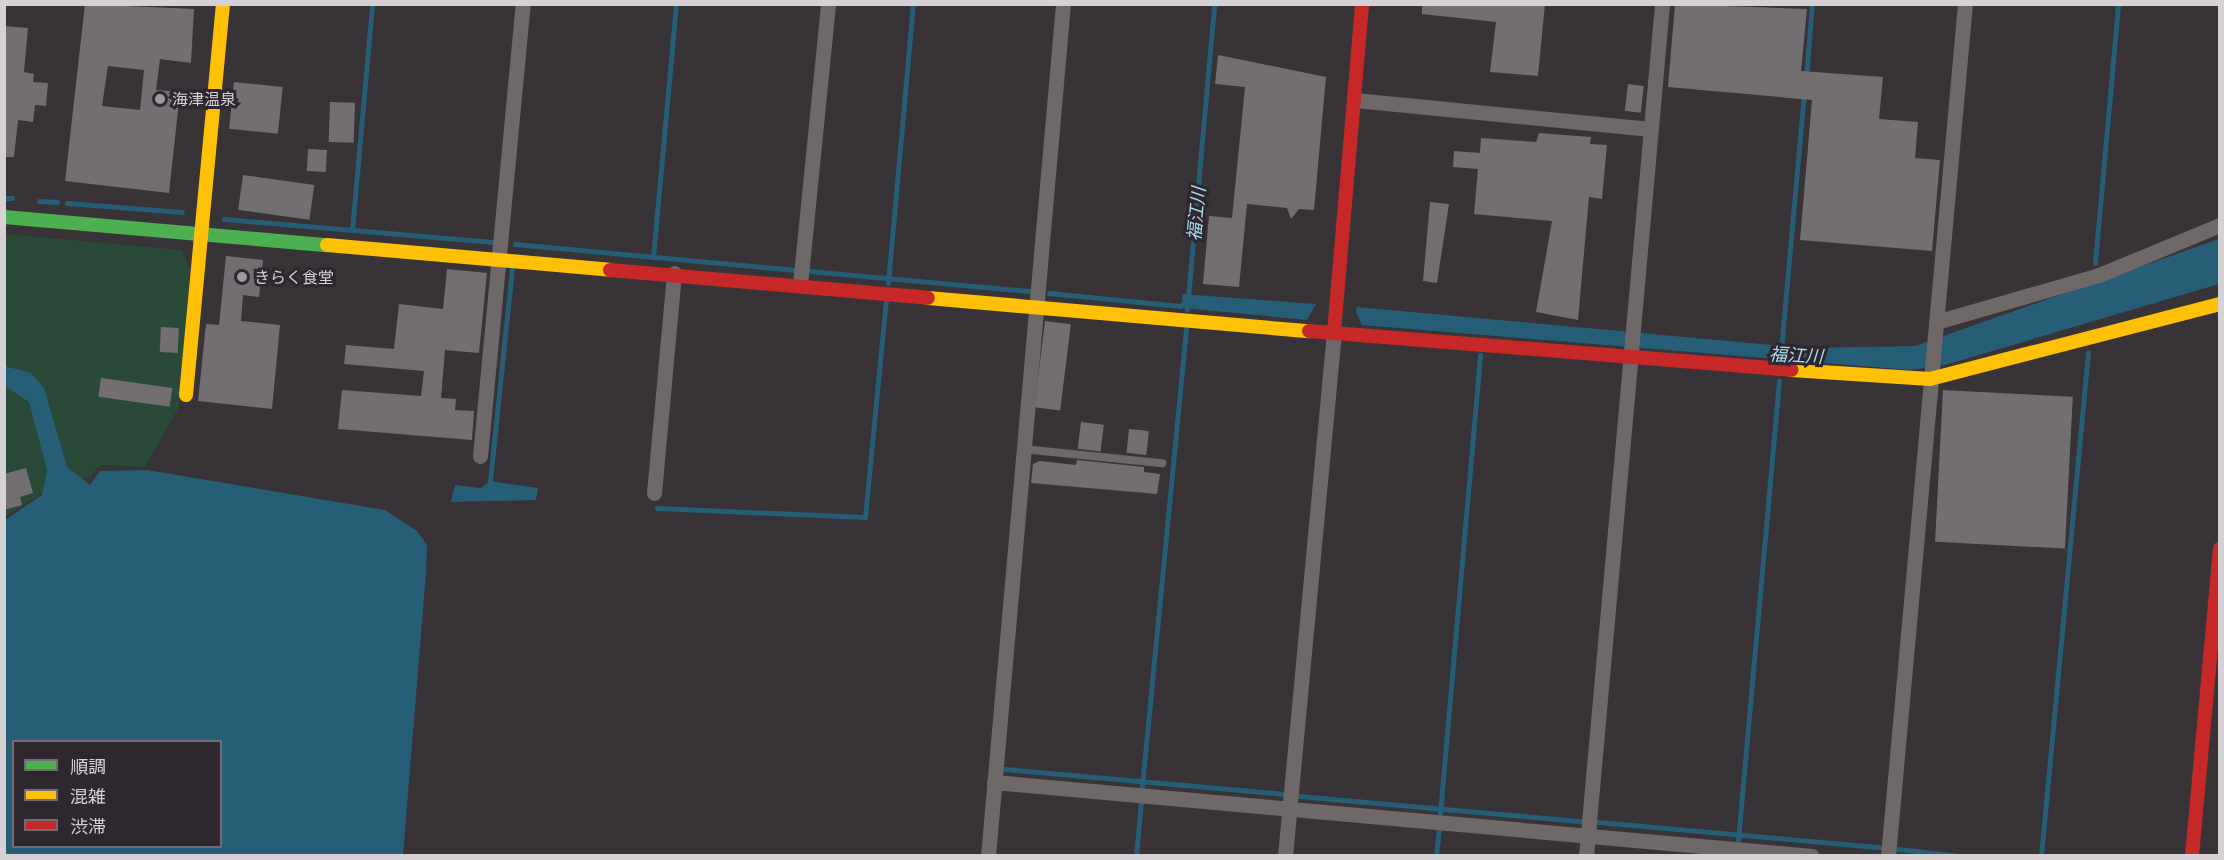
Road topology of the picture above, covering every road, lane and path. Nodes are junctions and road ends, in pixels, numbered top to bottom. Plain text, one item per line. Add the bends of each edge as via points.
1 (223, 4) edge
2 (523, 4) edge
3 (828, 4) edge
4 (1063, 4) edge
5 (1362, 4) edge
6 (1662, 4) edge
7 (1965, 4) edge
8 (1354, 100) junction
9 (1651, 129) junction
10 (4, 217) edge
11 (2220, 225) edge
12 (202, 232) junction
13 (499, 258) junction
14 (674, 273) junction
15 (800, 285) junction
16 (2220, 304) edge
17 (1037, 306) junction
18 (1935, 325) junction
19 (1334, 332) junction
20 (1631, 355) junction
21 (1931, 374) junction
22 (186, 395) dead end
23 (1023, 450) junction
24 (480, 456) dead end
25 (1162, 463) dead end
26 (654, 493) dead end
27 (2220, 548) edge
28 (994, 782) junction
29 (1289, 807) junction
30 (1588, 834) junction
31 (988, 855) edge
32 (1285, 855) edge
33 (1586, 855) edge
34 (1812, 855) edge
35 (1888, 855) edge
36 (2192, 855) edge

1 - 12 street
2 - 13 street
3 - 15 street
4 - 17 street
5 - 8 street
6 - 9 street
7 - 18 street
8 - 9 street
8 - 19 street
9 - 20 street
10 - 12 street
11 - 18 street via 2099,275
12 - 13 street
12 - 22 street
13 - 14 street
13 - 24 street
14 - 15 street
14 - 26 street
15 - 17 street
16 - 21 street
17 - 19 street
17 - 23 street
18 - 21 street
19 - 20 street
19 - 29 street
20 - 21 street
20 - 30 street
21 - 35 street
23 - 25 lane
23 - 28 street
27 - 36 street
28 - 29 street
28 - 31 street
29 - 30 street
29 - 32 street
30 - 33 street
30 - 34 street

